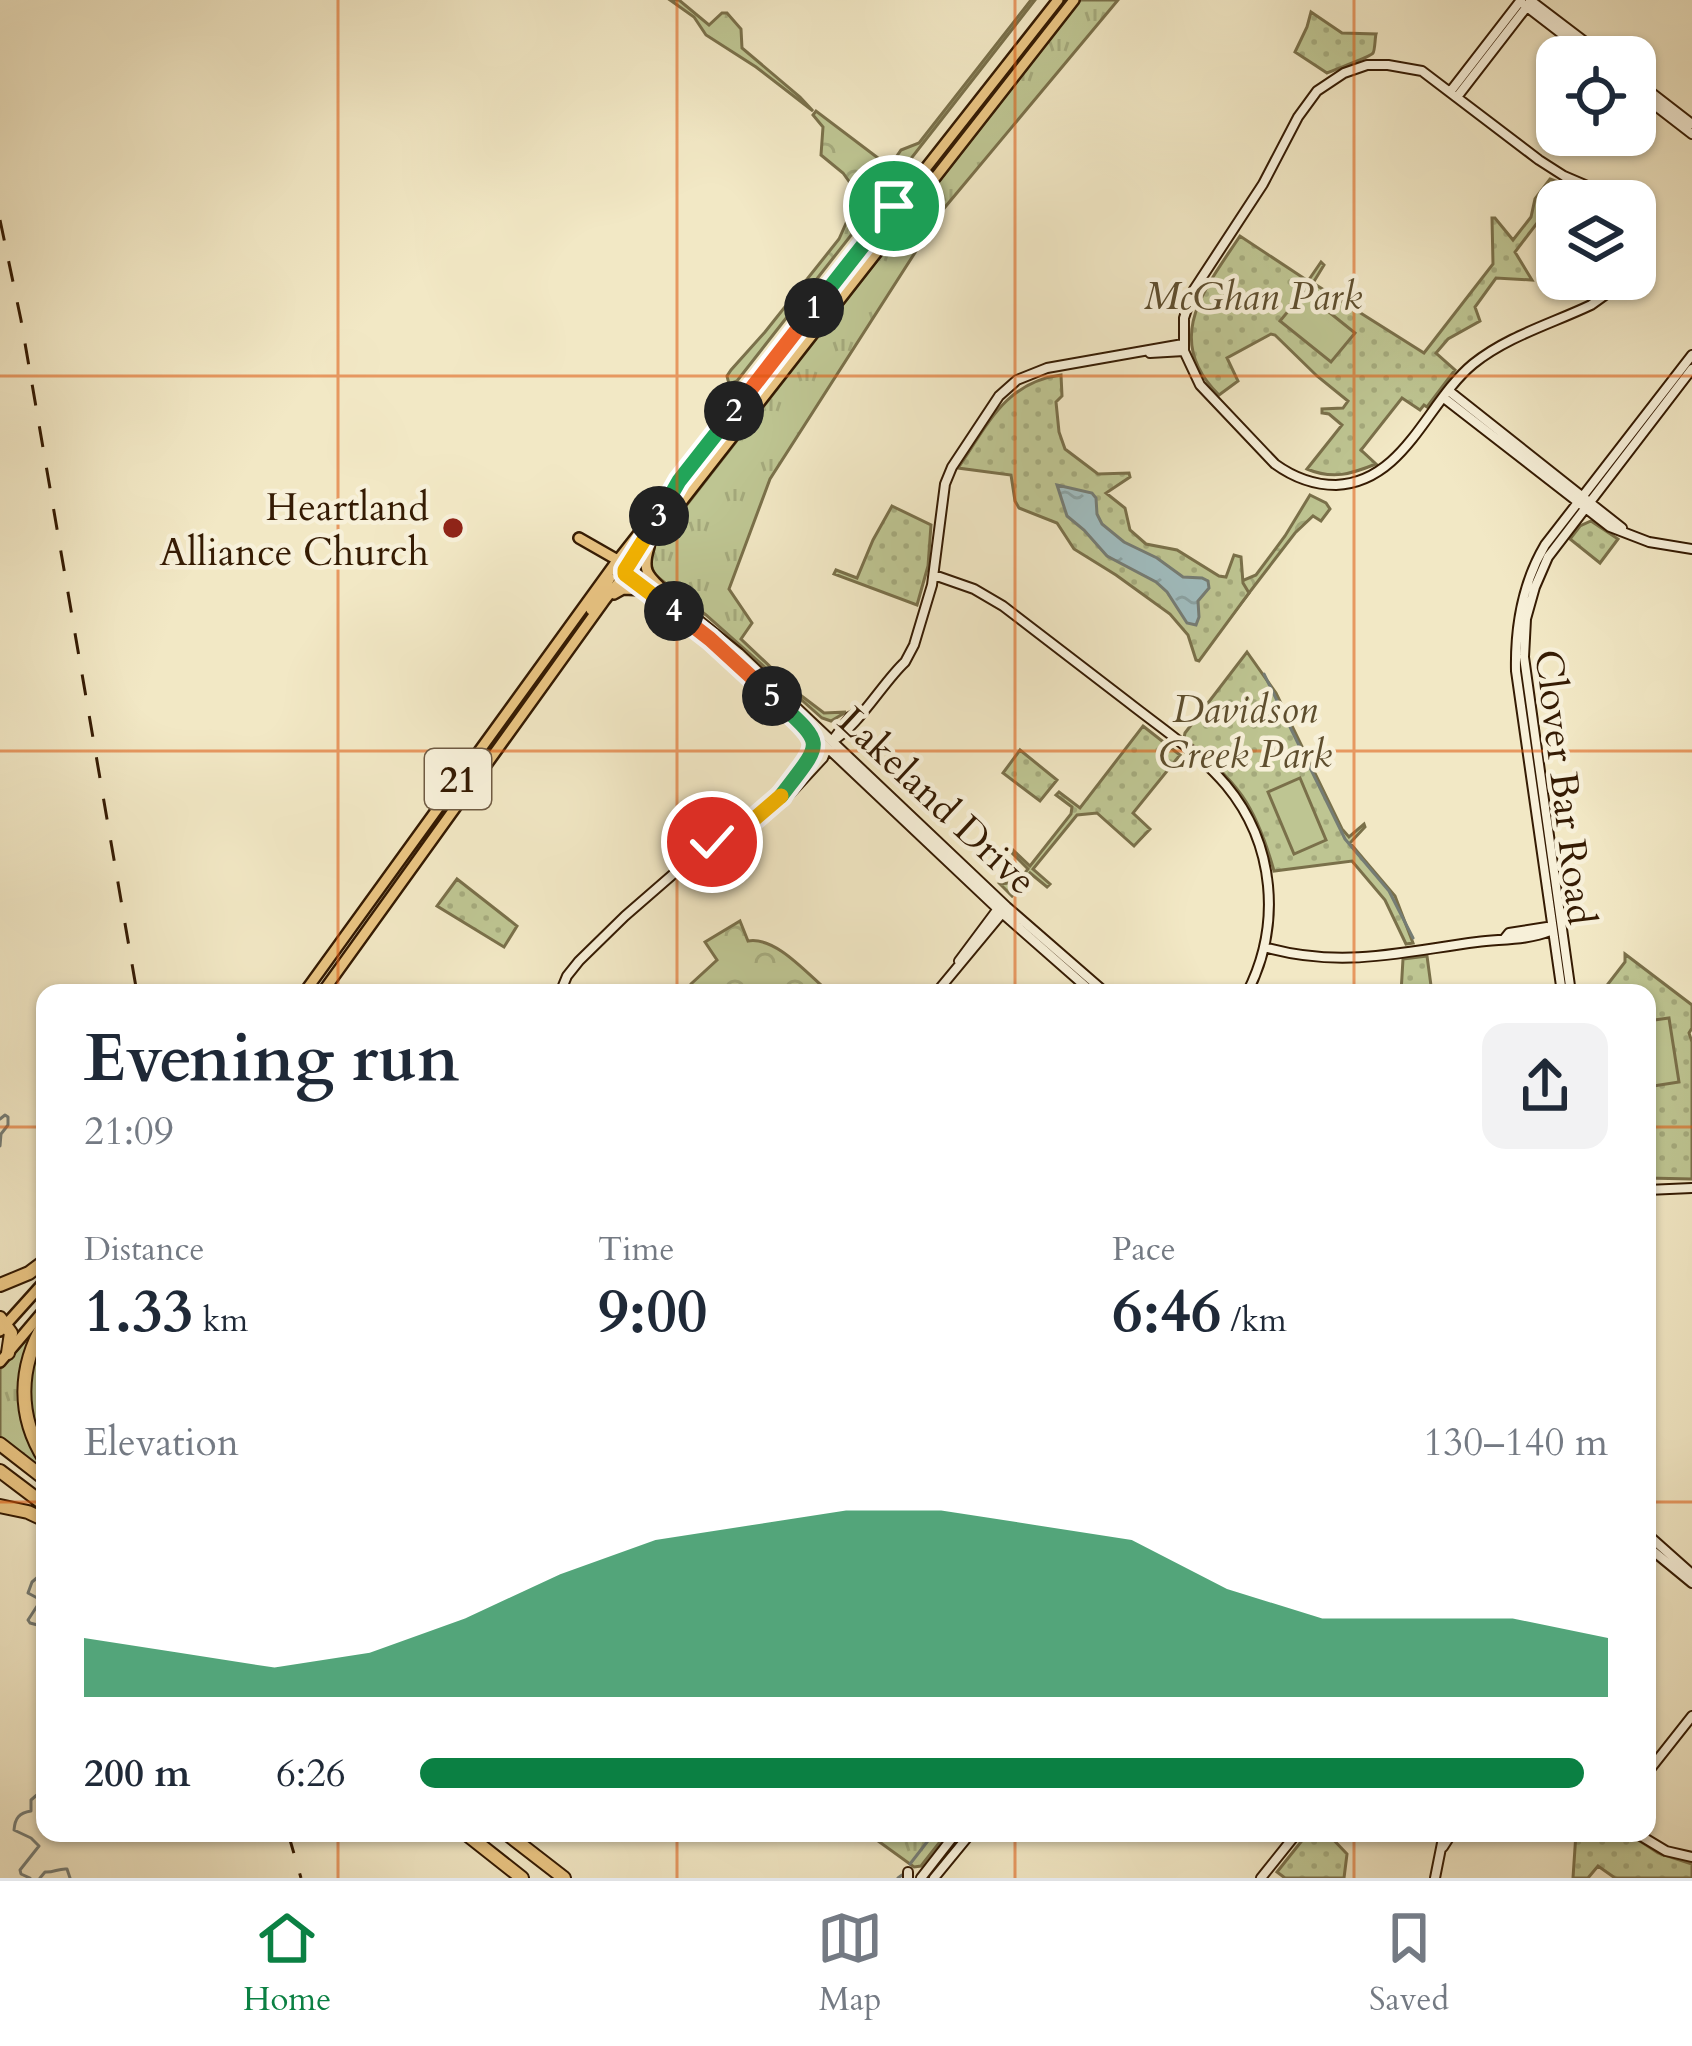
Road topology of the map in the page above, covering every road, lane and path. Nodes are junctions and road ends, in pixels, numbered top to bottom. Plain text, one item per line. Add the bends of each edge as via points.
1 (1058, 0) edge
2 (1074, 0) edge
3 (1523, 1) edge
4 (1543, 20) junction
5 (1510, 22) junction
6 (1564, 36) edge
7 (1574, 36) edge
8 (1454, 94) junction
9 (1656, 96) edge
10 (1656, 106) edge
11 (1692, 124) edge
12 (1692, 134) edge
13 (1578, 180) edge
14 (1598, 300) edge
15 (1183, 348) junction
16 (1692, 355) edge
17 (1692, 369) edge
18 (1447, 395) junction
19 (1601, 478) junction
20 (1566, 489) junction
21 (1583, 502) junction
22 (1598, 514) junction
23 (1566, 524) junction
24 (580, 538) dead end
25 (651, 541) junction
26 (1692, 550) edge
27 (622, 565) junction
28 (934, 575) junction
29 (646, 590) junction
30 (666, 593) junction
31 (604, 601) junction
32 (580, 635) junction
33 (844, 728) junction
34 (814, 730) junction
35 (830, 745) junction
36 (845, 759) junction
37 (813, 764) junction
38 (980, 893) junction
39 (1002, 908) junction
40 (986, 929) junction
41 (1555, 931) junction
42 (1024, 933) junction
43 (1264, 947) junction
44 (311, 984) edge
45 (328, 984) edge
46 (564, 984) edge
47 (943, 984) edge
48 (1083, 984) edge
49 (1095, 984) edge
50 (1250, 984) edge
51 (1565, 984) edge
52 (1692, 1188) edge
53 (1656, 1189) edge
54 (36, 1267) edge
55 (0, 1285) edge
56 (36, 1290) edge
57 (36, 1320) edge
58 (2, 1325) edge
59 (36, 1342) edge
60 (4, 1358) edge
61 (36, 1442) edge
62 (0, 1444) edge
63 (0, 1471) edge
64 (36, 1472) edge
65 (36, 1498) edge
66 (0, 1505) edge
67 (36, 1517) edge
68 (1656, 1542) edge
69 (1656, 1553) edge
70 (1692, 1574) edge
71 (1692, 1583) edge
72 (1692, 1716) edge
73 (1656, 1762) edge
74 (477, 1842) edge
75 (513, 1842) edge
76 (514, 1842) edge
77 (953, 1842) edge
78 (964, 1842) edge
79 (1290, 1842) edge
80 (1444, 1842) edge
81 (1650, 1842) edge
82 (954, 1854) junction
83 (1692, 1857) edge
84 (523, 1878) edge
85 (555, 1878) edge
86 (564, 1878) edge
87 (928, 1878) edge
88 (944, 1878) edge
89 (1261, 1878) edge
90 (1435, 1878) edge

1 - 27 main road, 21 via 679,481
2 - 25 main road, 21
3 - 4 street
3 - 5 street
3 - 7 street
4 - 5 street
4 - 6 street
5 - 8 street
8 - 13 street
8 - 15 street via 1422,71 1379,64 1317,91 1193,291
9 - 11 street
10 - 12 street
14 - 18 street via 1490,351
15 - 18 street via 1200,385 1275,464 1318,483 1376,473
15 - 28 street via 1036,371 999,396 945,484
16 - 19 street, Clover Bar Road
17 - 19 street, Clover Bar Road
18 - 20 street
19 - 20 street
19 - 21 street, Clover Bar Road
19 - 22 street
20 - 21 street
20 - 23 street
21 - 22 street
21 - 23 street, Clover Bar Road
22 - 23 street
22 - 26 street via 1649,542
23 - 41 street, Clover Bar Road via 1529,576 1516,651
24 - 27 main road
25 - 27 main road, 21
25 - 30 main road via 644,566
27 - 29 street, Lakeland Drive
27 - 30 street, Lakeland Drive
27 - 31 main road, 21
27 - 32 main road
27 - 44 main road, 21
28 - 33 street via 901,664
28 - 43 street via 1004,606 1225,784 1259,841 1267,872
29 - 31 main road via 623,589
29 - 34 street, Lakeland Drive
30 - 34 street, Lakeland Drive
31 - 32 main road, 21
32 - 45 main road, 21
33 - 34 street
33 - 35 street
33 - 36 street
34 - 35 street, Lakeland Drive
34 - 37 street
35 - 36 street, Lakeland Drive
35 - 37 street
36 - 37 street
36 - 38 street, Lakeland Drive
36 - 39 street, Lakeland Drive
37 - 46 street via 787,796 664,881
38 - 39 street, Lakeland Drive
38 - 40 street
39 - 40 street
39 - 42 street, Lakeland Drive
39 - 49 street, Lakeland Drive
40 - 42 street
40 - 47 street
41 - 43 street via 1348,959
41 - 51 street, Clover Bar Road
42 - 48 street, Lakeland Drive
43 - 50 street
52 - 53 street
54 - 55 highway
56 - 58 main road
57 - 60 main road
58 - 60 highway via 12,1338
59 - 61 highway via 24,1396
62 - 64 highway
63 - 65 highway
66 - 67 highway
68 - 70 street
69 - 71 street
72 - 73 street
74 - 84 highway
75 - 85 highway
76 - 86 highway
77 - 87 street
78 - 82 street
79 - 89 street
80 - 90 street
81 - 83 street
82 - 87 street
82 - 88 street

